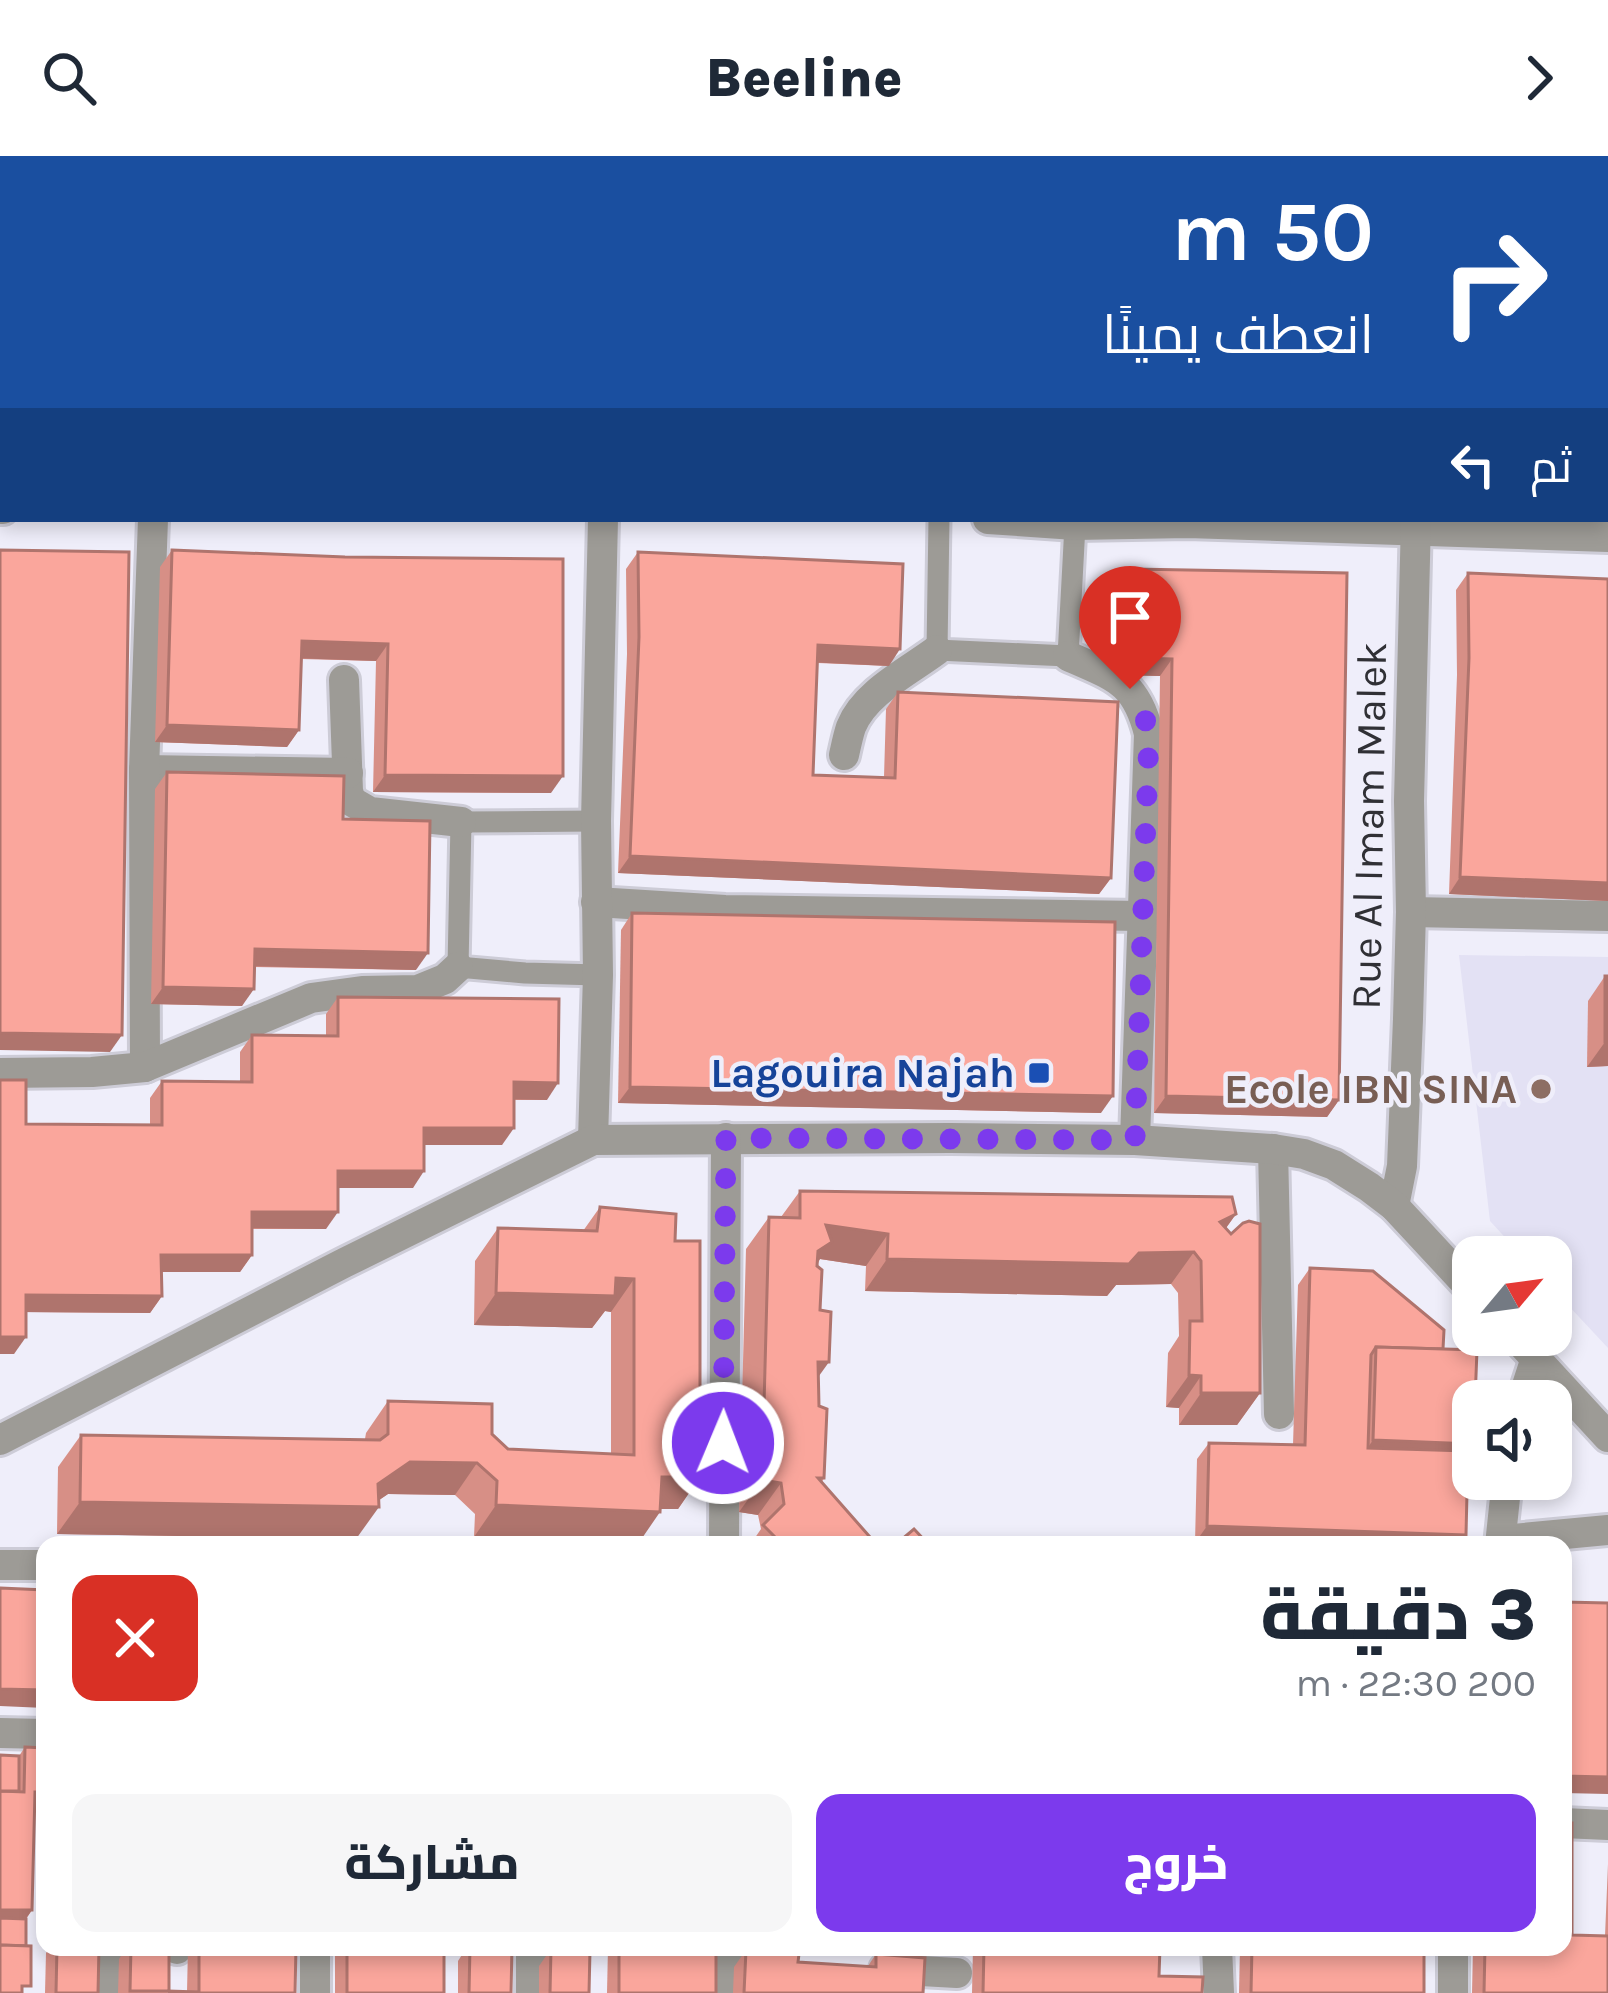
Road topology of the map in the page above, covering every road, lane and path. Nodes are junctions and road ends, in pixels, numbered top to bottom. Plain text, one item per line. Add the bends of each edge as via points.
1 (153, 522) edge
2 (603, 522) edge
3 (939, 522) edge
4 (1032, 522) edge
5 (1160, 522) edge
6 (1245, 522) edge
7 (1075, 525) junction
8 (1416, 525) edge
9 (1608, 537) edge
10 (937, 650) junction
11 (1068, 656) junction
12 (344, 680) dead end
13 (844, 755) dead end
14 (143, 770) junction
15 (348, 773) junction
16 (596, 820) junction
17 (460, 822) junction
18 (596, 902) junction
19 (1411, 912) junction
20 (1142, 916) junction
21 (1608, 916) edge
22 (458, 967) junction
23 (598, 975) junction
24 (145, 1067) junction
25 (0, 1072) edge
26 (726, 1138) junction
27 (593, 1140) junction
28 (1135, 1140) junction
29 (1273, 1149) junction
30 (1394, 1206) junction
31 (1452, 1268) edge
32 (1533, 1356) edge
33 (1279, 1414) dead end
34 (1608, 1437) edge
35 (0, 1440) edge
36 (1505, 1500) edge
37 (1608, 1530) edge
38 (724, 1536) edge
39 (1502, 1536) edge
40 (1554, 1536) edge
41 (0, 1564) edge
42 (36, 1565) edge
43 (0, 1733) edge
44 (36, 1734) edge
45 (1572, 1824) edge
46 (1608, 1826) edge
47 (114, 1956) edge
48 (315, 1956) edge
49 (531, 1956) edge
50 (722, 1956) edge
51 (738, 1956) edge
52 (1218, 1956) edge
53 (1453, 1956) edge
54 (816, 1966) edge
55 (863, 1968) edge
56 (957, 1971) edge
57 (113, 1993) edge
58 (315, 1993) edge
59 (531, 1993) edge
60 (721, 1993) edge
61 (1220, 1993) edge
62 (1453, 1993) edge

1 - 14 street
2 - 16 street
3 - 10 lane
4 - 7 street
5 - 7 street
6 - 8 street
7 - 11 lane
8 - 9 street
8 - 19 street, Rue Al Imam Malek
10 - 11 lane
10 - 13 street via 862,706
11 - 20 street via 1130,689 1142,707 1149,734
12 - 15 street
14 - 15 street
14 - 24 street
15 - 17 street via 351,801 360,808
16 - 17 lane
16 - 18 street
17 - 22 lane
18 - 20 street
18 - 23 street
19 - 21 street
19 - 30 street, Rue Al Imam Malek
20 - 28 street
22 - 23 lane
22 - 24 street via 418,990 311,998
23 - 27 street
24 - 25 street
26 - 27 street
26 - 28 street
26 - 38 street
27 - 35 street
28 - 29 street
29 - 30 street via 1334,1165
29 - 33 street
30 - 31 street
32 - 34 street
36 - 39 street
37 - 40 street
41 - 42 street
43 - 44 street
45 - 46 street
47 - 57 street
48 - 58 street
49 - 59 street
50 - 60 street
51 - 54 street
52 - 61 street
53 - 62 street
55 - 56 street

